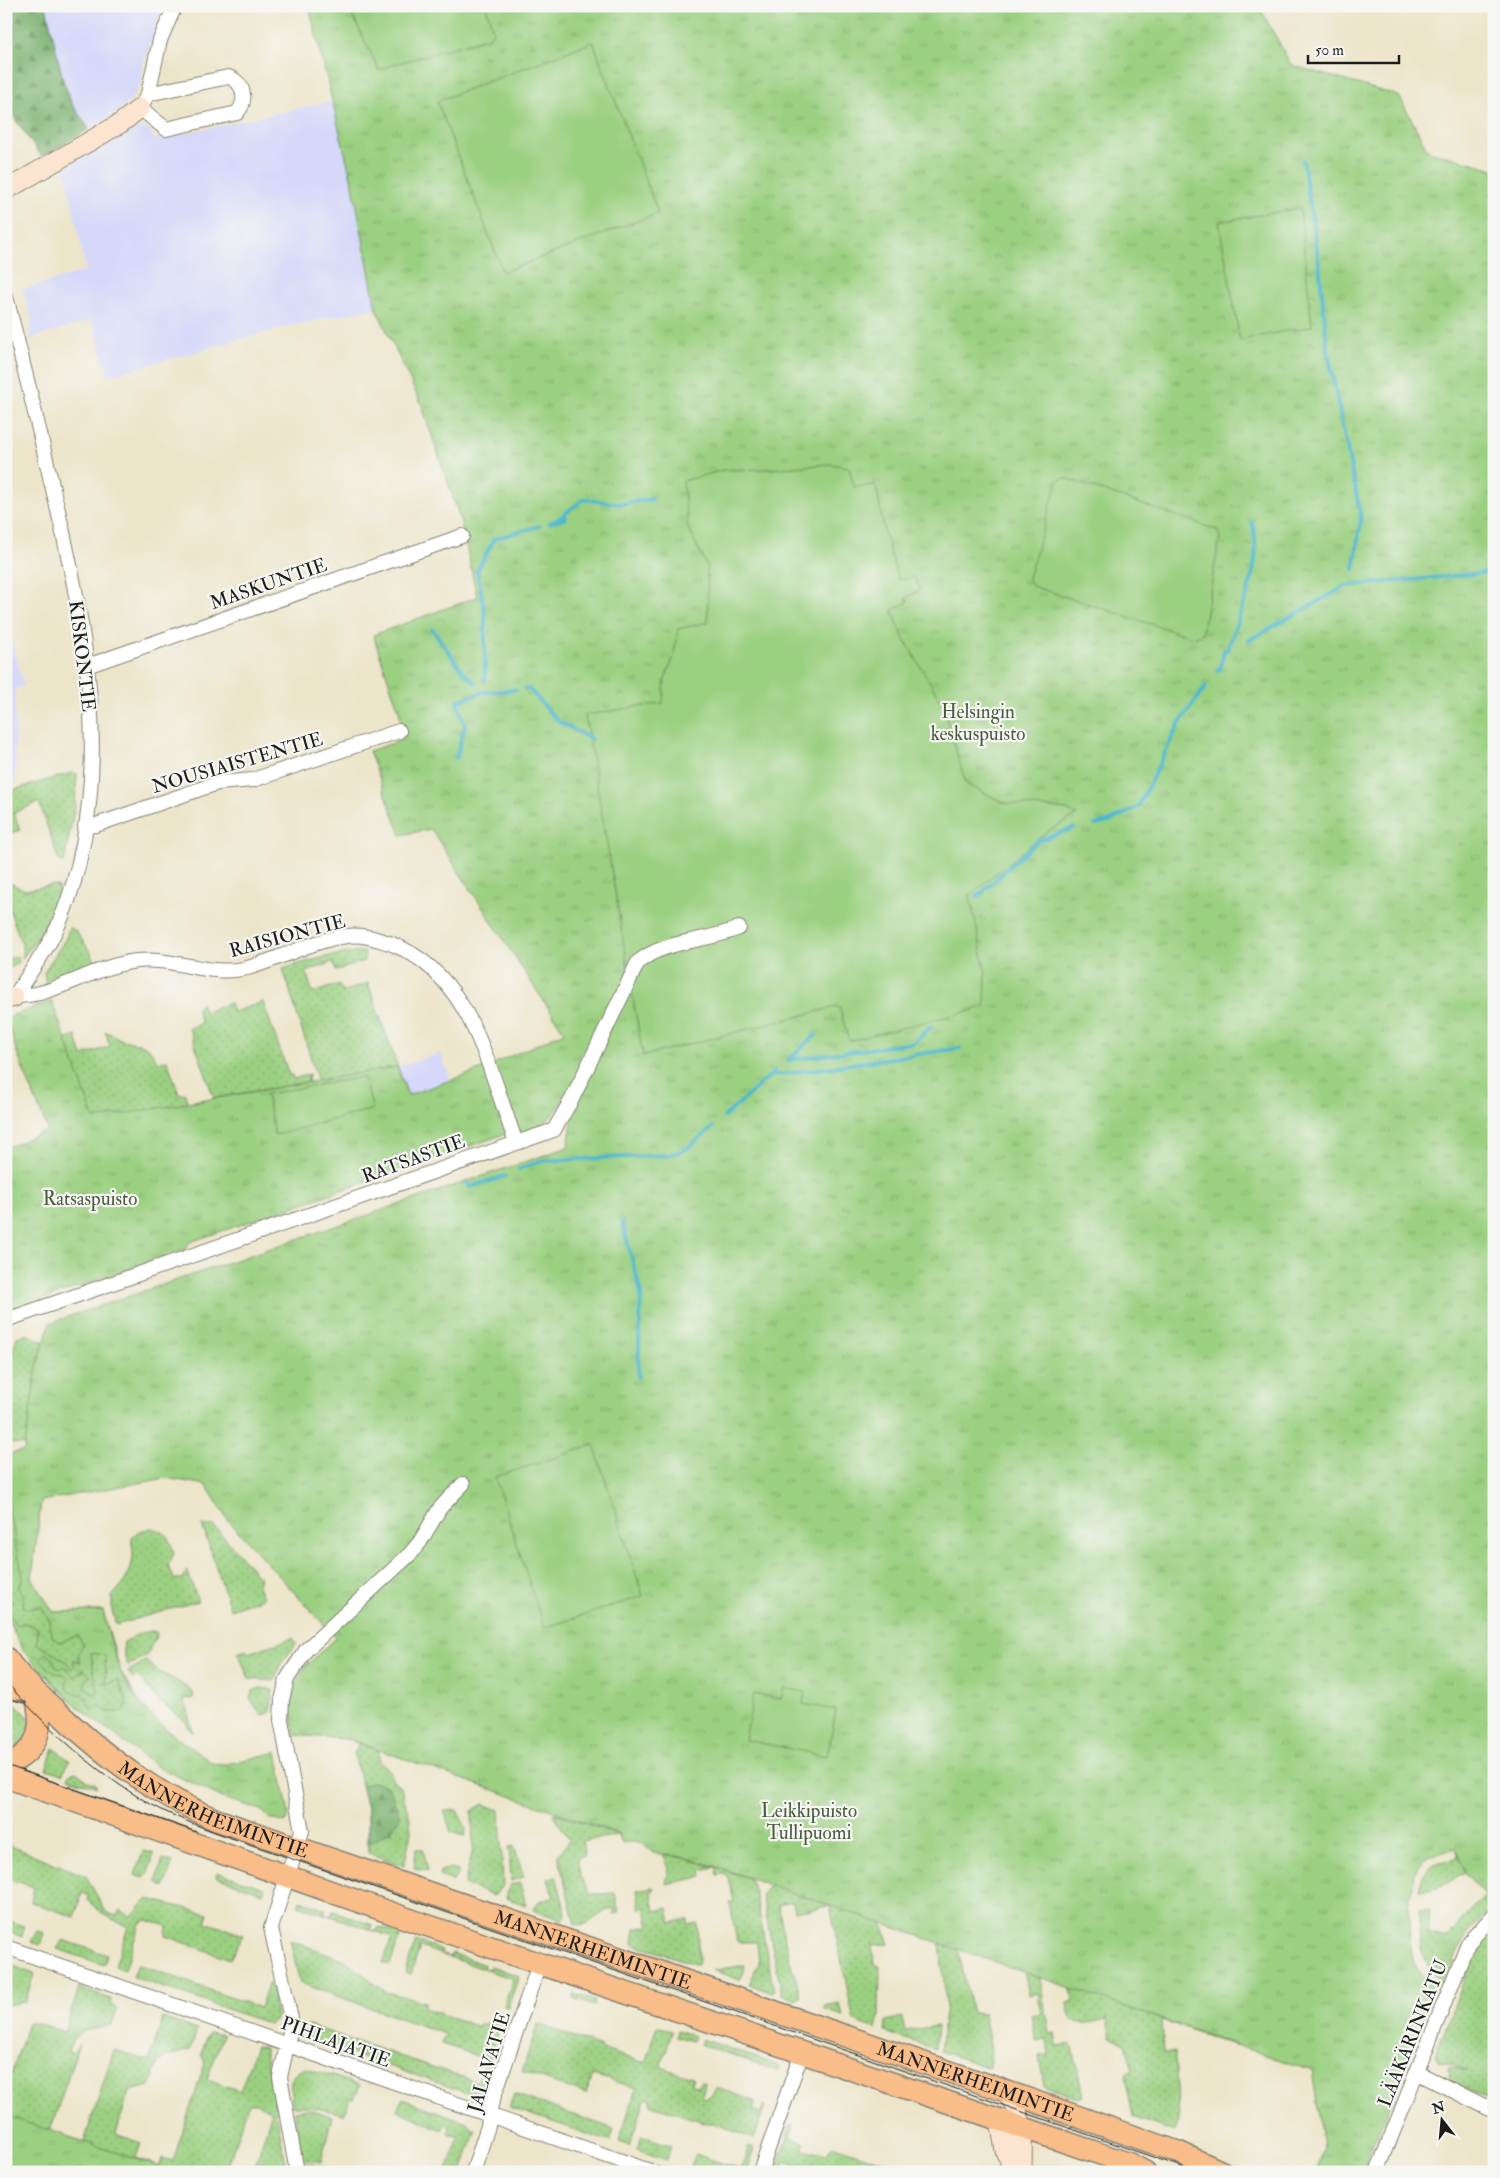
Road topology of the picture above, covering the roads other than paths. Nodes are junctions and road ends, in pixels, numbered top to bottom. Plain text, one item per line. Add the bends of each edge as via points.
1 (175, 6) edge
2 (144, 101) junction
3 (6, 190) edge
4 (6, 298) edge
5 (462, 536) dead end
6 (87, 666) junction
7 (399, 731) dead end
8 (86, 826) junction
9 (740, 928) dead end
10 (10, 998) edge
11 (516, 1142) junction
12 (6, 1320) edge
13 (463, 1484) dead end
14 (6, 1658) edge
15 (6, 1687) edge
16 (34, 1691) junction
17 (6, 1765) edge
18 (6, 1777) edge
19 (298, 1848) junction
20 (289, 1877) junction
21 (1494, 1915) edge
22 (6, 1947) edge
23 (540, 1964) junction
24 (287, 2044) junction
25 (802, 2052) junction
26 (1415, 2078) junction
27 (1007, 2094) junction
28 (1494, 2111) edge
29 (490, 2116) junction
30 (1000, 2119) junction
31 (1022, 2126) junction
32 (297, 2172) edge
33 (473, 2172) edge
34 (653, 2172) edge
35 (760, 2172) edge
36 (1015, 2172) edge
37 (1022, 2172) edge
38 (1145, 2172) edge
39 (1222, 2172) edge
40 (1377, 2172) edge

1 - 2 street via 160,40
2 - 2 street via 166,129 238,113 244,100 238,82 228,77
2 - 3 street via 121,123
4 - 6 street, KISKONTIE via 66,545
5 - 6 street, MASKUNTIE
6 - 8 street, KISKONTIE via 94,749
7 - 8 street, NOUSIAISTENTIE via 253,780 218,784 96,826
8 - 10 street, KISKONTIE via 73,884 60,920
9 - 11 street, RATSASTIE via 656,950 638,962 554,1130
10 - 11 street, RAISIONTIE via 40,993 137,961 156,960 226,971 331,939 349,936 378,939 413,953 428,963 454,991 479,1042
11 - 12 street, RATSASTIE
13 - 19 street via 440,1508 410,1554 306,1650 287,1679 281,1720 301,1823 302,1837
14 - 16 main road, MANNERHEIMINTIE
15 - 16 main road
16 - 17 main road via 39,1711 37,1737 26,1755
16 - 19 main road, MANNERHEIMINTIE via 119,1766 155,1790 214,1819
18 - 20 main road, MANNERHEIMINTIE
19 - 20 street
19 - 27 main road, MANNERHEIMINTIE
20 - 23 main road, MANNERHEIMINTIE
20 - 24 street via 271,1928 292,2023
21 - 26 street, LÄÄKÄRINKATU via 1468,1943
22 - 24 street, PIHLAJATIE
23 - 25 main road, MANNERHEIMINTIE
23 - 29 street, JALAVATIE
24 - 29 street, PIHLAJATIE
24 - 32 street via 280,2077
25 - 30 main road, MANNERHEIMINTIE
25 - 35 street
26 - 28 street
26 - 40 street, LÄÄKÄRINKATU
27 - 31 street via 1016,2105
27 - 39 main road, MANNERHEIMINTIE via 1178,2152
29 - 33 street, JALAVATIE
29 - 34 street, PIHLAJATIE
30 - 31 main road, MANNERHEIMINTIE
30 - 36 street via 1005,2150
31 - 37 street
31 - 38 main road, MANNERHEIMINTIE

